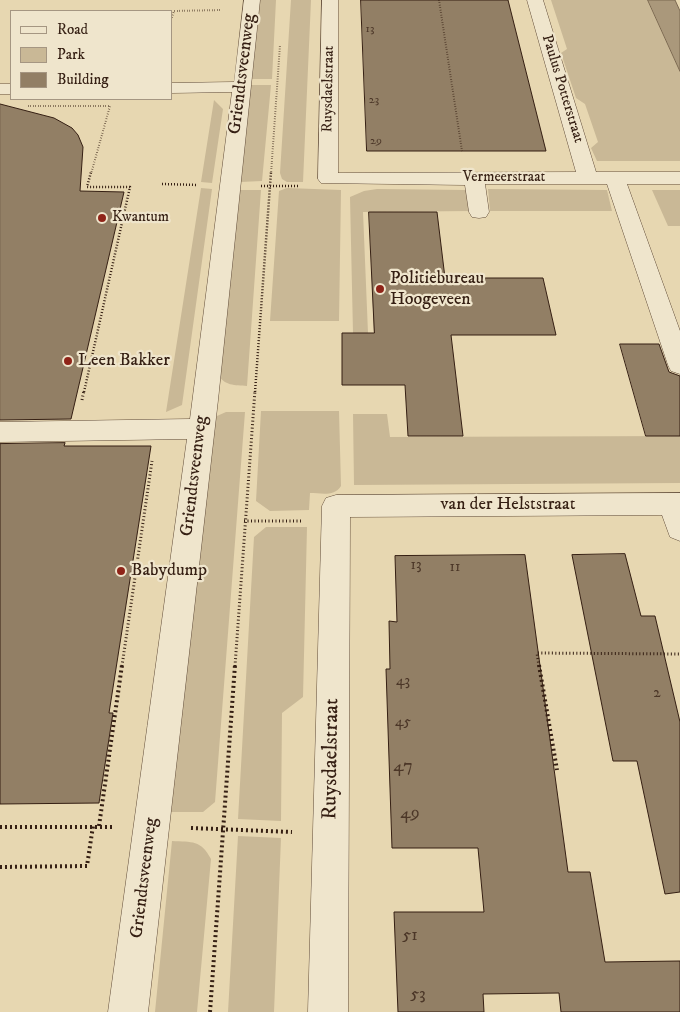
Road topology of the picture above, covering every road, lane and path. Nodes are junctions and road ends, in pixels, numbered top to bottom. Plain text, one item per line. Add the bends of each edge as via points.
1 (252, 0) edge
2 (330, 0) edge
3 (439, 0) edge
4 (535, 0) edge
5 (222, 10) dead end
6 (172, 17) edge
7 (280, 36) dead end
8 (172, 88) edge
9 (242, 88) junction
10 (470, 178) junction
11 (588, 178) junction
12 (615, 178) junction
13 (680, 178) edge
14 (328, 179) joint
15 (479, 212) dead end
16 (680, 364) edge
17 (201, 429) junction
18 (0, 432) edge
19 (678, 512) edge
20 (336, 514) junction
21 (244, 521) junction
22 (680, 654) edge
23 (557, 770) dead end
24 (0, 827) edge
25 (222, 829) junction
26 (331, 834) junction
27 (0, 867) edge
28 (128, 1012) edge
29 (210, 1012) edge
30 (328, 1012) edge

1 - 9 street, Griendtsveenweg
2 - 14 street, Ruysdaelstraat
3 - 10 path
4 - 11 street, Paulus Potterstraat
5 - 6 path via 174,11
7 - 21 path, Griendtsveenweg
8 - 9 street
9 - 17 street, Griendtsveenweg
10 - 11 street, Vermeerstraat
10 - 14 street, Vermeerstraat
10 - 15 street
11 - 12 street, Vermeerstraat
12 - 13 street, Vermeerstraat
12 - 16 street
17 - 18 street
17 - 28 street, Griendtsveenweg
19 - 20 street, van der Helststraat
20 - 21 path
20 - 26 street, Ruysdaelstraat
21 - 25 path, Griendtsveenweg
22 - 23 path via 537,653
24 - 27 path via 93,826 87,866
25 - 26 path
25 - 29 path, Griendtsveenweg
26 - 30 street, Ruysdaelstraat

